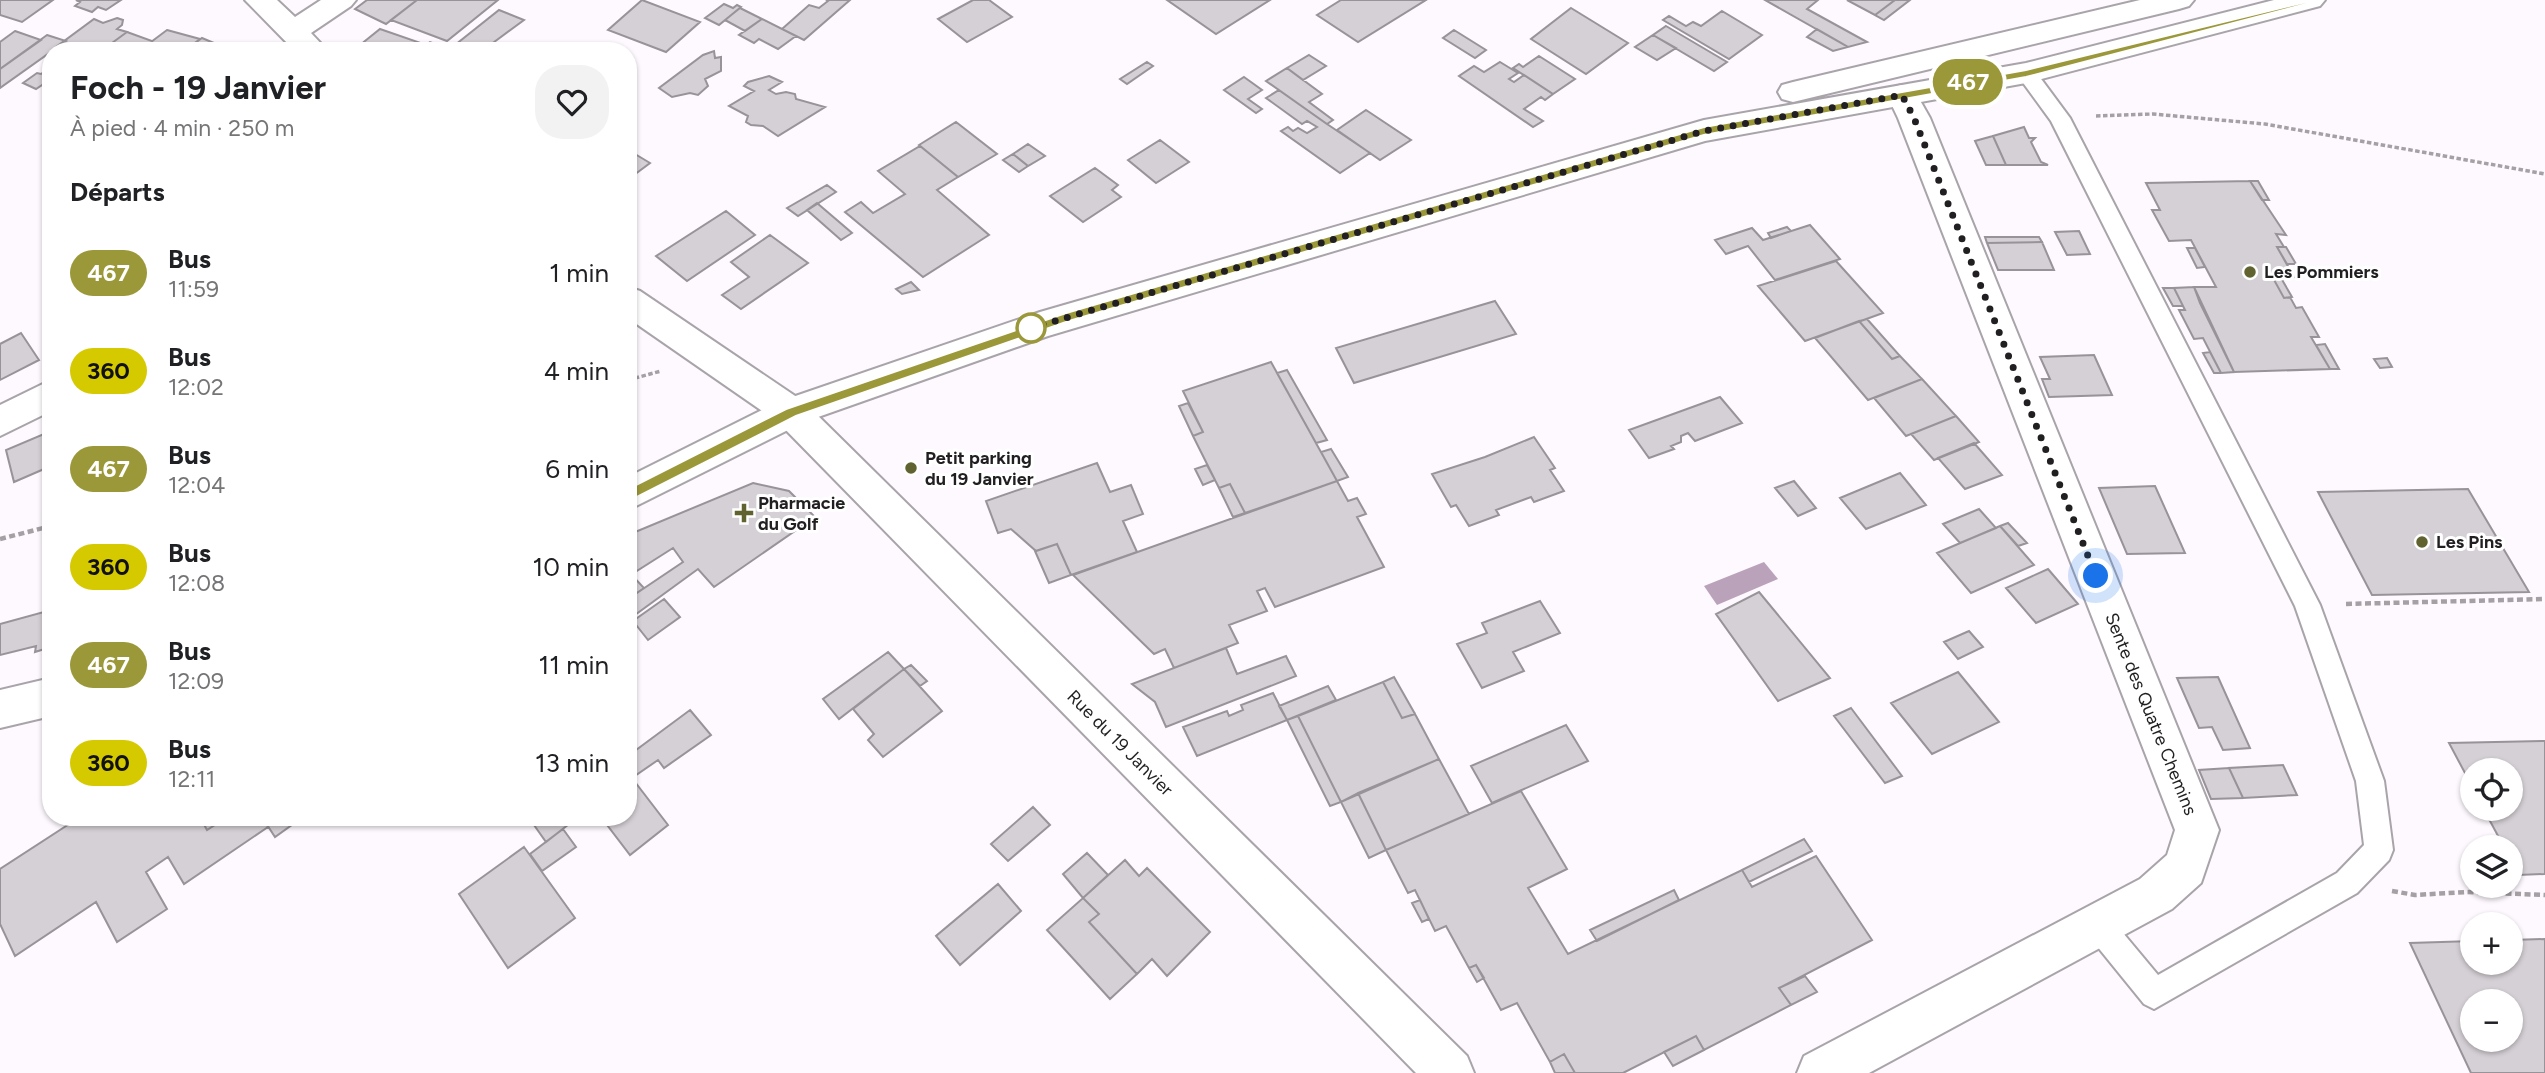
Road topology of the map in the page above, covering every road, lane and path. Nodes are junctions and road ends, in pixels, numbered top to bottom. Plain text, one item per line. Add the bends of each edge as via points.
1 (260, 0) edge
2 (341, 0) edge
3 (2179, 0) edge
4 (2310, 0) edge
5 (303, 41) edge
6 (2026, 73) junction
7 (1902, 95) junction
8 (2060, 118) junction
9 (1704, 131) junction
10 (2545, 174) edge
11 (637, 306) edge
12 (42, 399) edge
13 (791, 412) junction
14 (0, 422) edge
15 (637, 490) edge
16 (42, 528) edge
17 (0, 539) edge
18 (2545, 599) edge
19 (2307, 605) junction
20 (42, 700) edge
21 (0, 709) edge
22 (2347, 883) junction
23 (2545, 895) edge
24 (2098, 925) junction
25 (1450, 1073) edge
26 (1821, 1073) edge

1 - 5 main road
2 - 5 main road
3 - 9 main road via 1828,82 1760,102
4 - 6 main road
6 - 7 main road
6 - 8 lane
7 - 9 main road
7 - 24 main road, Sente des Quatre Chemins via 2197,830 2185,868 2156,894
8 - 10 path via 2121,114 2246,122
8 - 19 lane
9 - 13 main road via 1040,325
11 - 13 main road, Rue du 19 Janvier
12 - 14 main road
13 - 15 main road
13 - 25 main road, Rue du 19 Janvier
16 - 17 path
18 - 19 path
19 - 22 lane via 2371,792 2379,850
20 - 21 main road
22 - 23 path via 2415,895
22 - 24 lane via 2154,993
24 - 26 main road, Sente des Quatre Chemins

